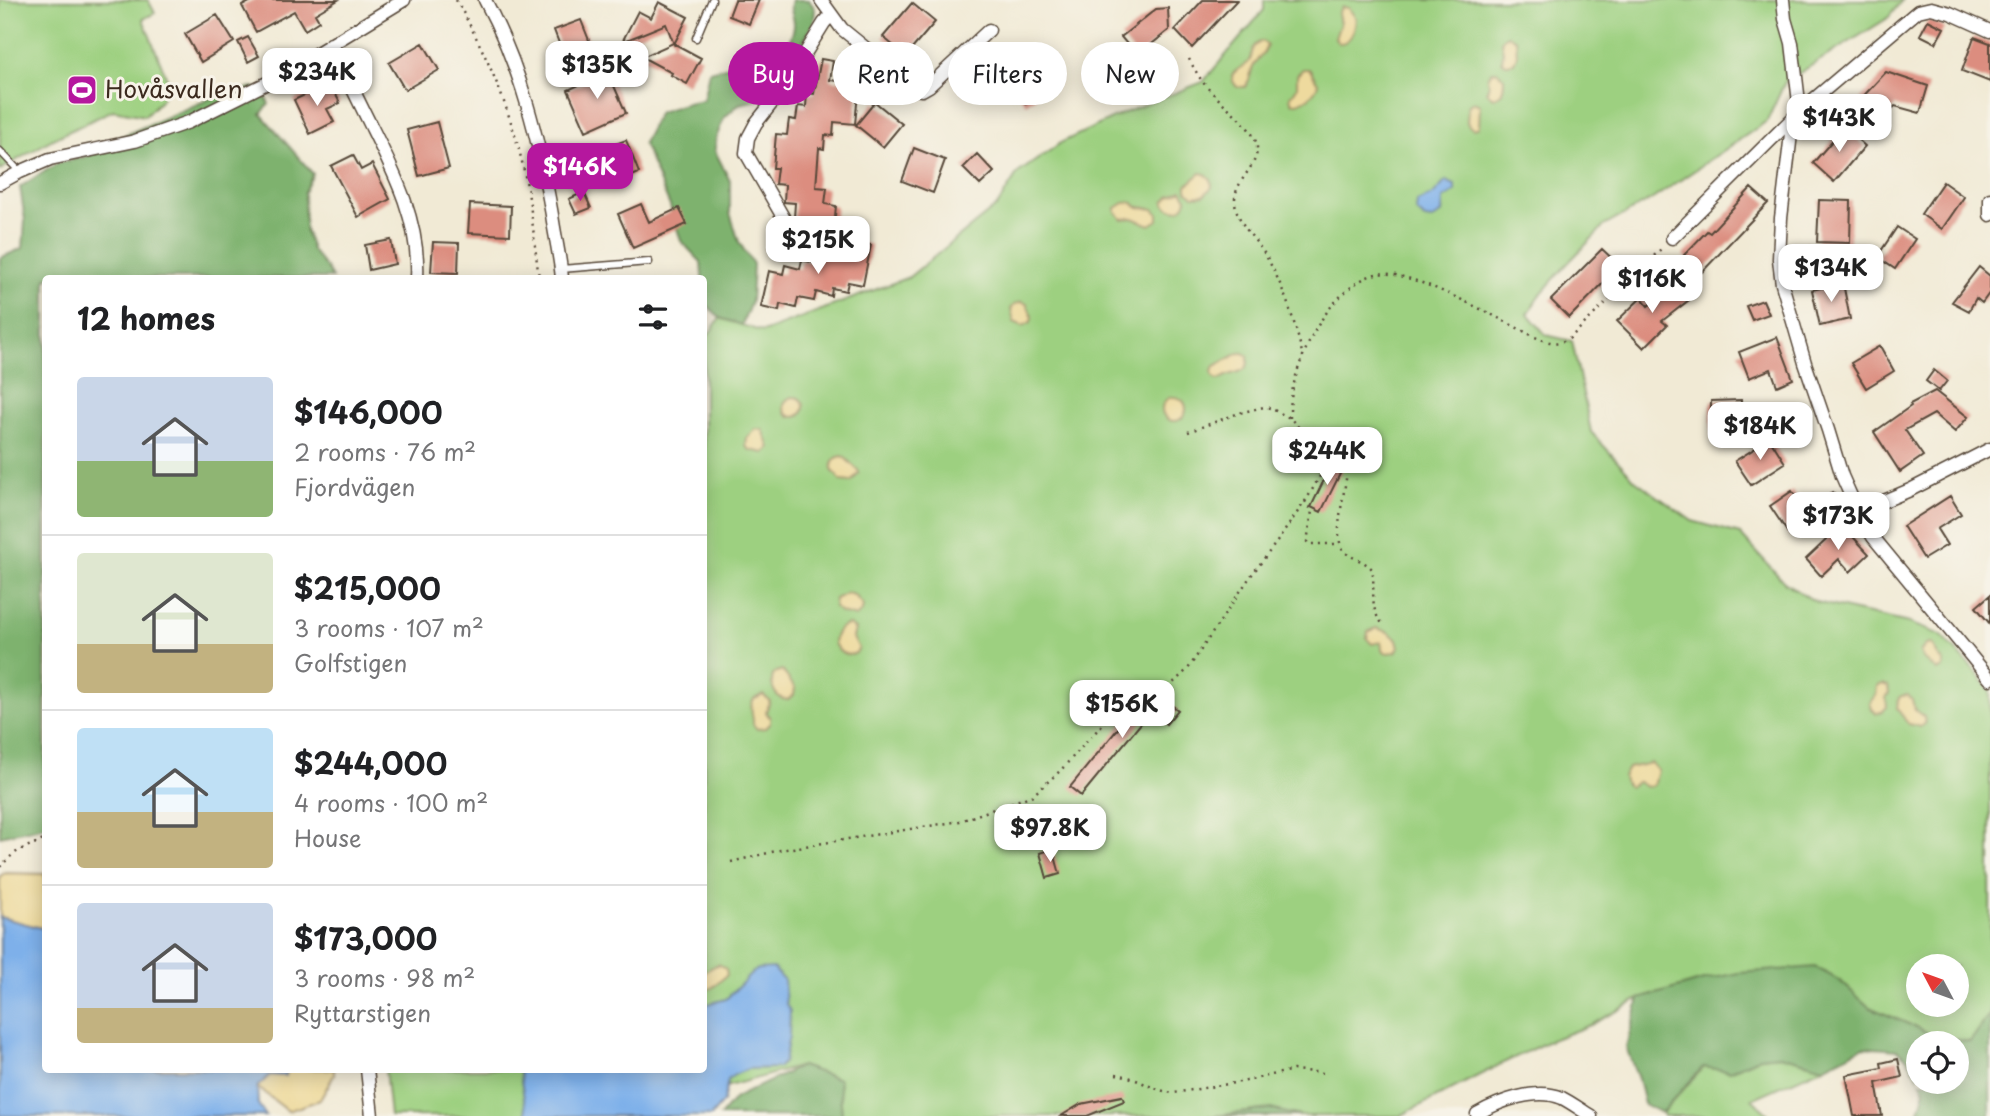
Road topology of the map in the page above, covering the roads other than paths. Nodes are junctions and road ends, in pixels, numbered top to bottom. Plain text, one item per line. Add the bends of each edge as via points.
1 (404, 0) edge
2 (485, 0) edge
3 (712, 0) edge
4 (821, 0) edge
5 (1783, 0) edge
6 (831, 15) junction
7 (989, 30) dead end
8 (1990, 31) edge
9 (696, 38) dead end
10 (331, 44) junction
11 (1800, 111) junction
12 (0, 151) edge
13 (20, 172) junction
14 (0, 183) edge
15 (1990, 199) edge
16 (1990, 215) edge
17 (798, 233) dead end
18 (1672, 239) road end
19 (649, 262) dead end
20 (561, 274) edge
21 (417, 275) edge
22 (1990, 449) edge
23 (1858, 512) junction
24 (1990, 679) edge
25 (367, 1073) edge
26 (1477, 1114) dead end
27 (372, 1116) edge
28 (1591, 1116) edge

1 - 10 street
2 - 20 street via 514,65 538,140
3 - 9 lane
4 - 6 street
5 - 11 street
6 - 7 street via 865,49 910,86 922,90
6 - 17 street via 748,138 746,153 787,224
8 - 11 street via 1950,13 1931,8 1919,11
10 - 13 street via 273,80 189,122 135,141 50,159
10 - 21 street via 403,194 413,227
11 - 18 street
11 - 23 street via 1791,134 1783,204 1782,284 1842,476
12 - 13 lane
13 - 14 street
15 - 16 street
19 - 20 lane
22 - 23 street
23 - 24 street via 1881,548
25 - 27 street
26 - 28 street via 1513,1097 1542,1095 1560,1097

